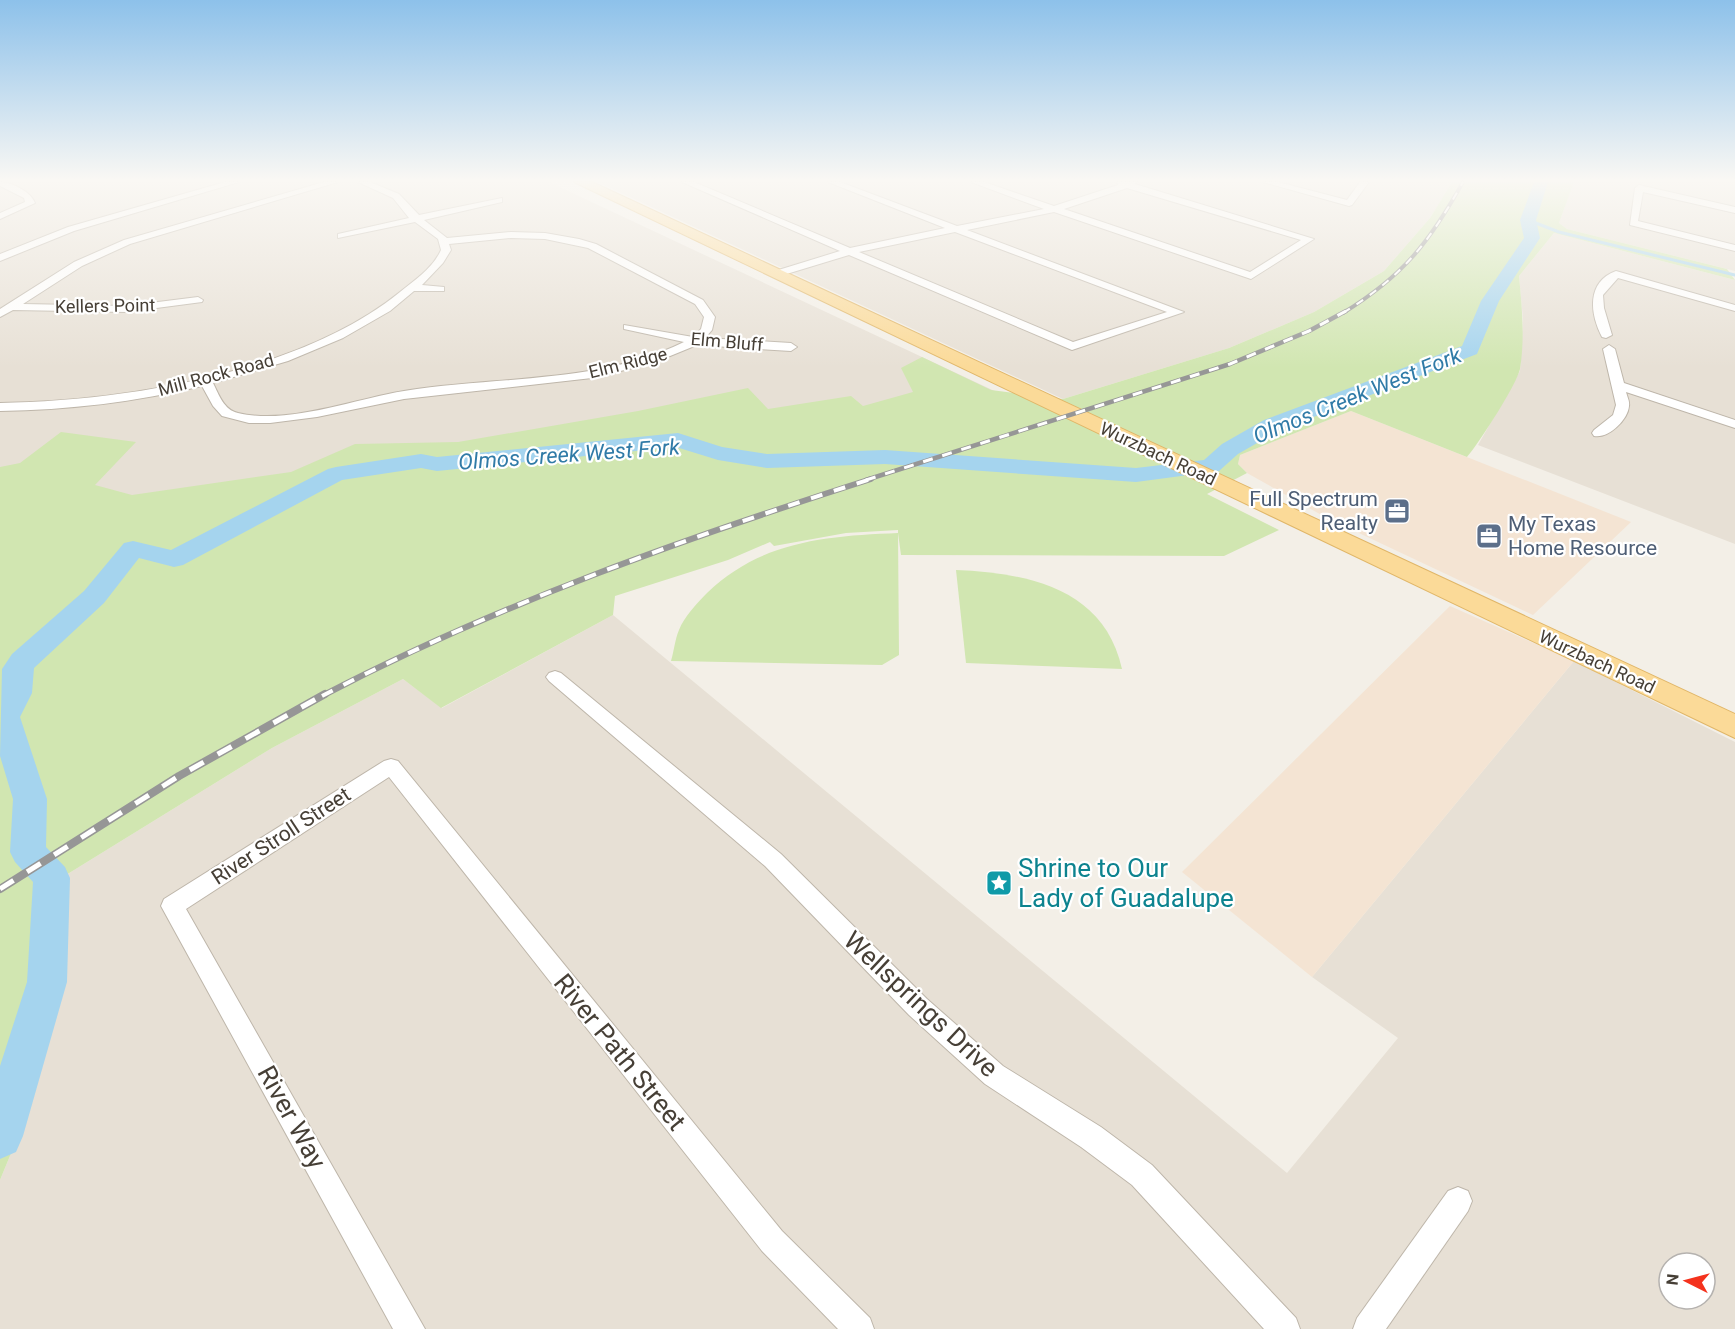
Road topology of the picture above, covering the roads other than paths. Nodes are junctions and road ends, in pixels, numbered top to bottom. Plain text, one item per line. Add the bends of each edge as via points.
1 (34, 244) edge
2 (123, 244) edge
3 (445, 244) edge
4 (585, 244) edge
5 (712, 244) edge
6 (833, 244) edge
7 (879, 244) edge
8 (998, 244) edge
9 (1156, 244) edge
10 (1300, 244) edge
11 (1719, 244) edge
12 (1735, 248) edge
13 (849, 251) junction
14 (0, 258) edge
15 (776, 274) junction
16 (414, 288) junction
17 (440, 290) dead end
18 (198, 300) dead end
19 (12, 307) junction
20 (1735, 308) edge
21 (0, 314) edge
22 (628, 327) dead end
23 (1606, 335) dead end
24 (697, 340) junction
25 (791, 347) dead end
26 (1609, 349) dead end
27 (206, 381) junction
28 (1618, 385) junction
29 (0, 406) edge
30 (241, 418) junction
31 (1735, 424) edge
32 (224, 429) dead end
33 (1599, 433) dead end
34 (555, 677) dead end
35 (1735, 728) edge
36 (391, 766) joint
37 (172, 906) joint
38 (1458, 1201) dead end
39 (410, 1329) edge
40 (859, 1329) edge
41 (1285, 1329) edge
42 (1368, 1329) edge

1 - 14 street
2 - 19 street via 78,264
3 - 16 street, Mill Rock Road via 442,259
4 - 24 street via 699,302 711,315 711,322
5 - 15 main road, Wurzbach Road
6 - 13 street
7 - 13 street
8 - 13 street via 1178,312 1072,346
9 - 10 street via 1251,276
11 - 12 street
13 - 15 street
15 - 35 main road, Wurzbach Road
16 - 17 street
16 - 27 street, Mill Rock Road via 382,312 333,338
18 - 19 street, Kellers Point via 120,309
19 - 21 street
20 - 23 street via 1616,274 1602,285 1597,295
22 - 24 street, Elm Bluff
24 - 25 street, Elm Bluff
24 - 30 street, Elm Ridge via 668,354 606,372 405,395 280,419
26 - 28 street
27 - 29 street, Mill Rock Road via 104,400
27 - 30 street via 221,410
28 - 31 street
28 - 33 street via 1622,414
30 - 32 street
34 - 41 street, Wellsprings Drive via 773,860 918,1007 994,1075 1142,1175
36 - 37 street, River Stroll Street
36 - 40 street, River Path Street via 772,1241
37 - 39 street, River Way
38 - 42 street

